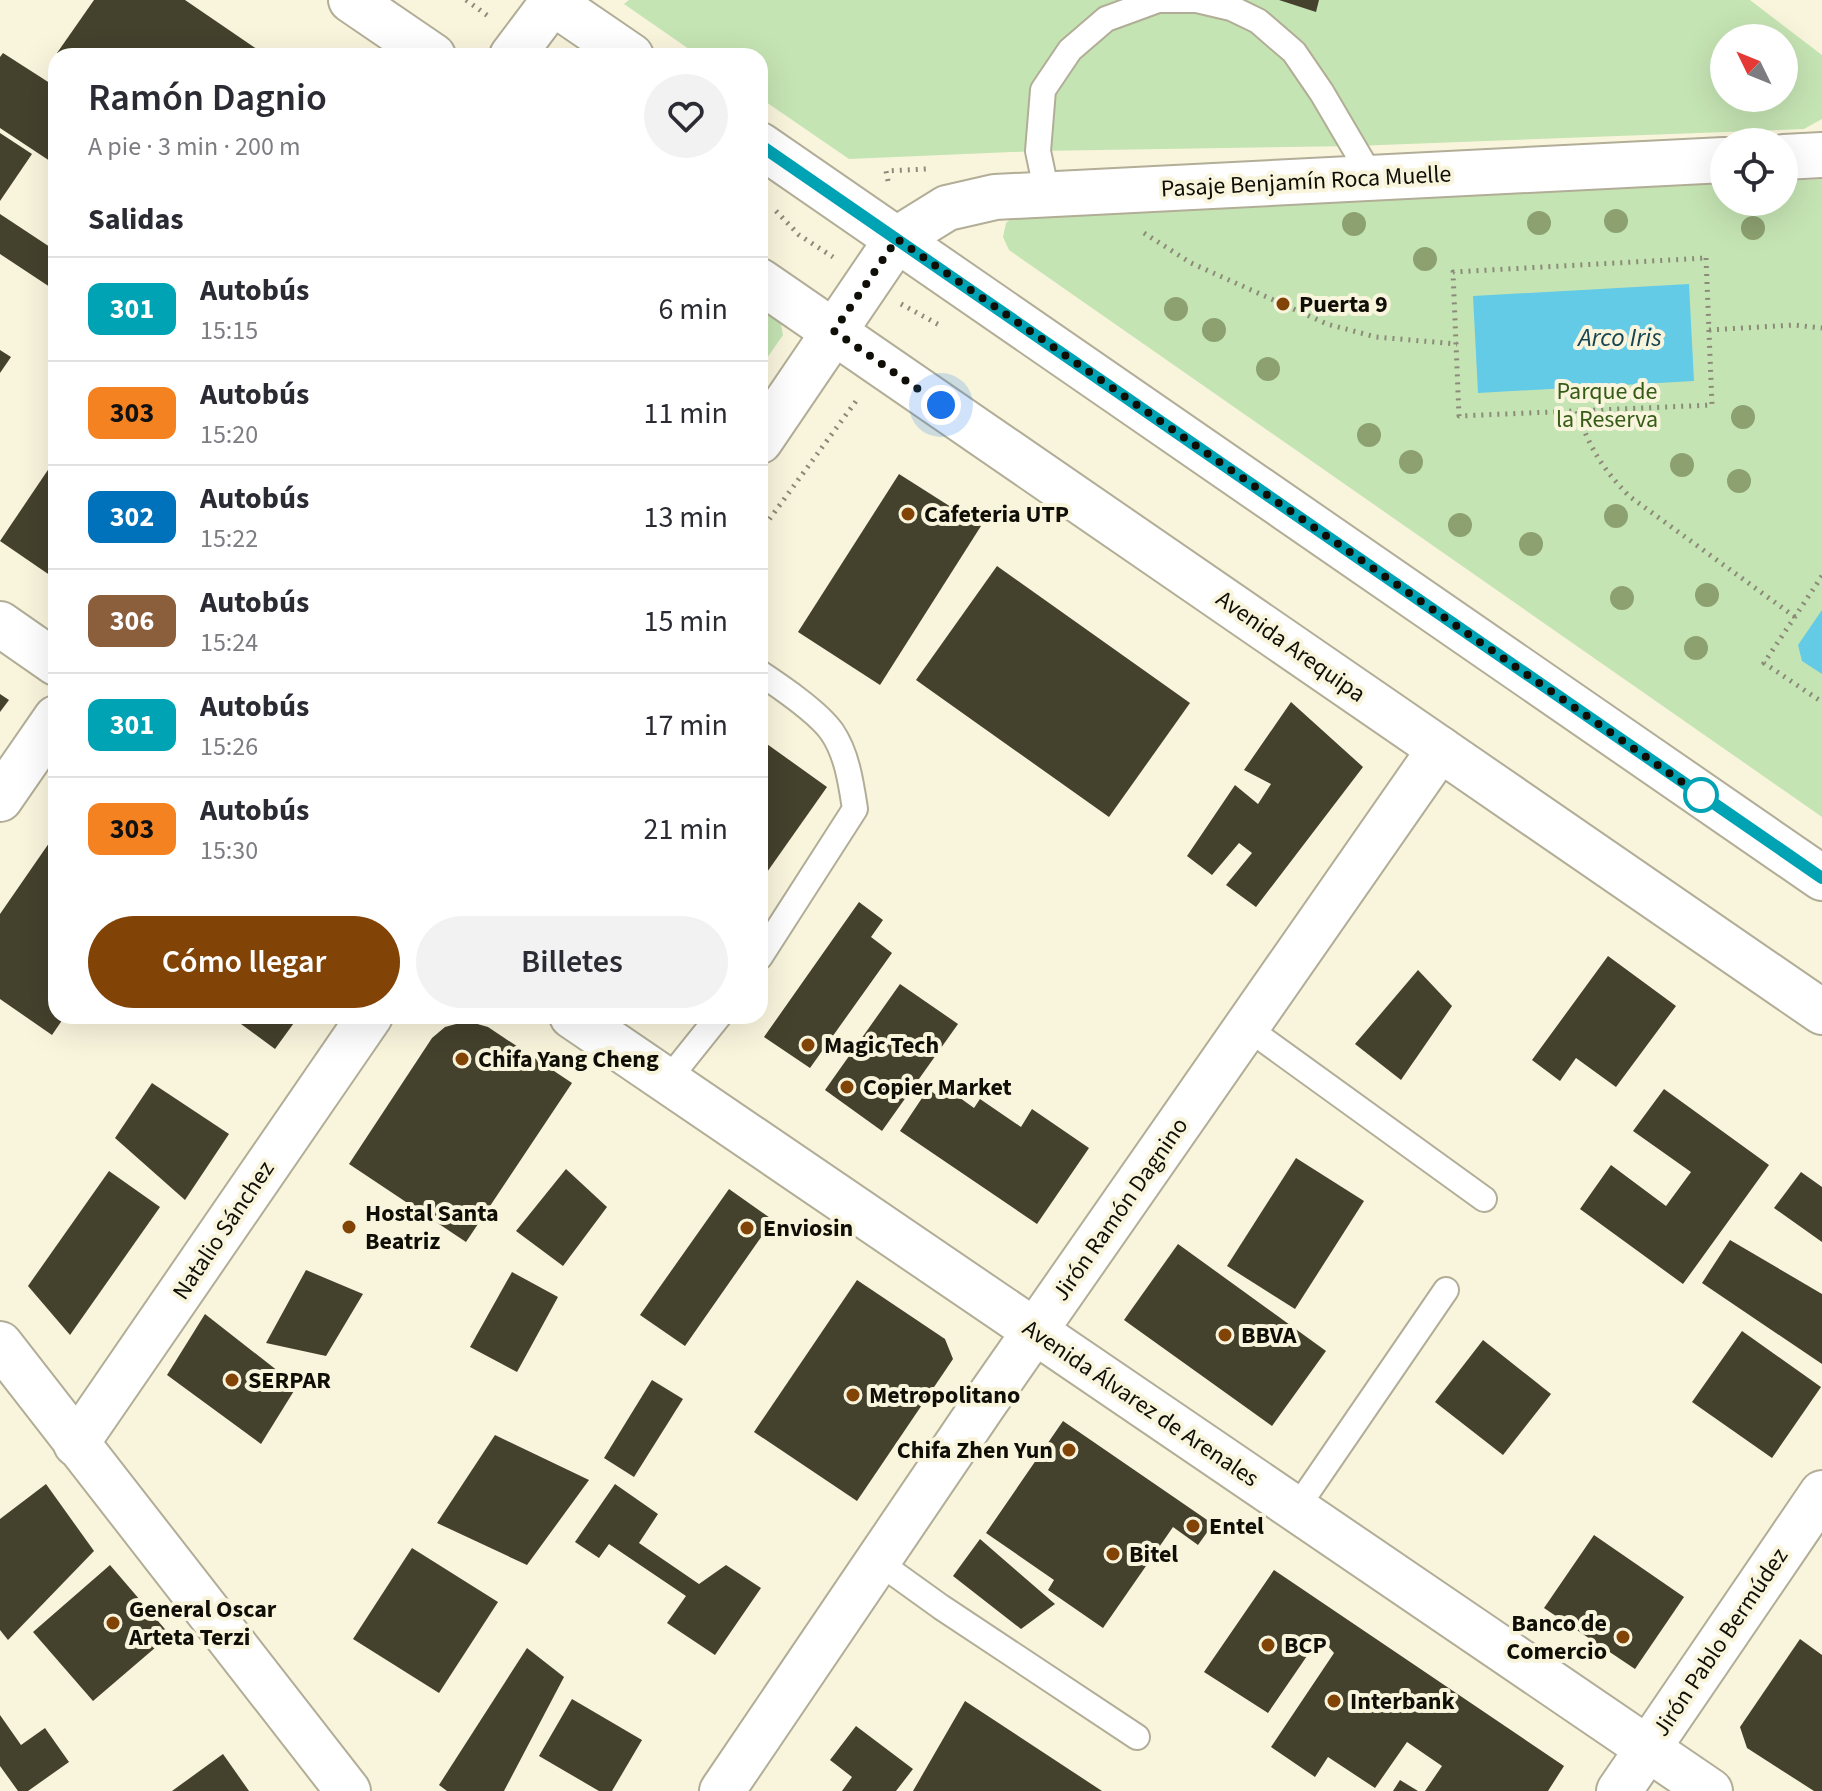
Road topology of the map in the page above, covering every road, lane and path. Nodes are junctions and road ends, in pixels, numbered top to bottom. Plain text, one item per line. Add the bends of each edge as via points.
1 (351, 0) edge
2 (552, 1) edge
3 (421, 48) edge
4 (518, 48) edge
5 (620, 48) edge
6 (768, 150) edge
7 (1822, 155) edge
8 (1798, 156) edge
9 (1710, 161) edge
10 (1372, 178) junction
11 (1047, 194) junction
12 (1132, 226) dead end
13 (897, 239) junction
14 (768, 286) edge
15 (1822, 328) edge
16 (1709, 330) junction
17 (834, 331) junction
18 (1457, 344) junction
19 (894, 372) junction
20 (1577, 411) junction
21 (768, 429) edge
22 (768, 521) edge
23 (1822, 576) edge
24 (1795, 617) junction
25 (0, 624) edge
26 (48, 657) edge
27 (768, 679) edge
28 (1822, 702) edge
29 (48, 730) edge
30 (1440, 749) junction
31 (0, 799) edge
32 (1822, 878) edge
33 (768, 945) edge
34 (1822, 1012) edge
35 (365, 1024) edge
36 (584, 1024) edge
37 (713, 1024) edge
38 (1246, 1027) junction
39 (667, 1081) junction
40 (1484, 1199) dead end
41 (1446, 1290) dead end
42 (1035, 1331) junction
43 (0, 1344) edge
44 (76, 1444) junction
45 (1822, 1493) edge
46 (1296, 1509) junction
47 (877, 1561) junction
48 (1137, 1737) dead end
49 (1648, 1749) junction
50 (348, 1791) edge
51 (722, 1791) edge
52 (1619, 1791) edge
53 (1710, 1791) edge

1 - 3 main road
2 - 4 main road
2 - 5 main road
6 - 13 main road
7 - 8 main road
9 - 10 main road, Pasaje Benjamín Roca Muelle
10 - 11 main road, Pasaje Benjamín Roca Muelle
10 - 11 lane via 1294,52 1258,21 1197,0 1158,0 1106,19 1070,50 1043,90 1038,151
11 - 13 main road, Pasaje Benjamín Roca Muelle via 995,197 947,208
12 - 18 path via 1191,263 1327,324 1376,337
13 - 17 main road
13 - 32 main road
14 - 17 main road, Avenida Arequipa
15 - 16 path
16 - 18 path via 1706,258 1453,272
16 - 20 path via 1712,405
17 - 19 main road, Avenida Arequipa
17 - 21 main road
18 - 20 path via 1459,416
19 - 22 path via 865,389
19 - 30 main road, Avenida Arequipa
20 - 24 path via 1606,473 1629,496
23 - 24 path
24 - 28 path via 1764,663
25 - 26 main road
27 - 33 lane via 832,731 849,772 855,809
29 - 31 main road
30 - 34 main road, Avenida Arequipa
30 - 38 main road, Jirón Ramón Dagnino
35 - 44 main road, Natalio Sánchez
36 - 39 main road, Avenida Álvarez de Arenales
37 - 39 lane
38 - 40 lane
38 - 42 main road, Jirón Ramón Dagnino
39 - 42 main road, Avenida Álvarez de Arenales
41 - 46 lane
42 - 46 main road, Avenida Álvarez de Arenales
42 - 47 main road, Jirón Ramón Dagnino
43 - 44 main road
44 - 50 main road
45 - 49 main road, Jirón Pablo Bermúdez
46 - 49 main road, Avenida Álvarez de Arenales
47 - 48 lane
47 - 51 main road, Jirón Ramón Dagnino
49 - 52 main road, Jirón Pablo Bermúdez
49 - 53 main road, Avenida Álvarez de Arenales

